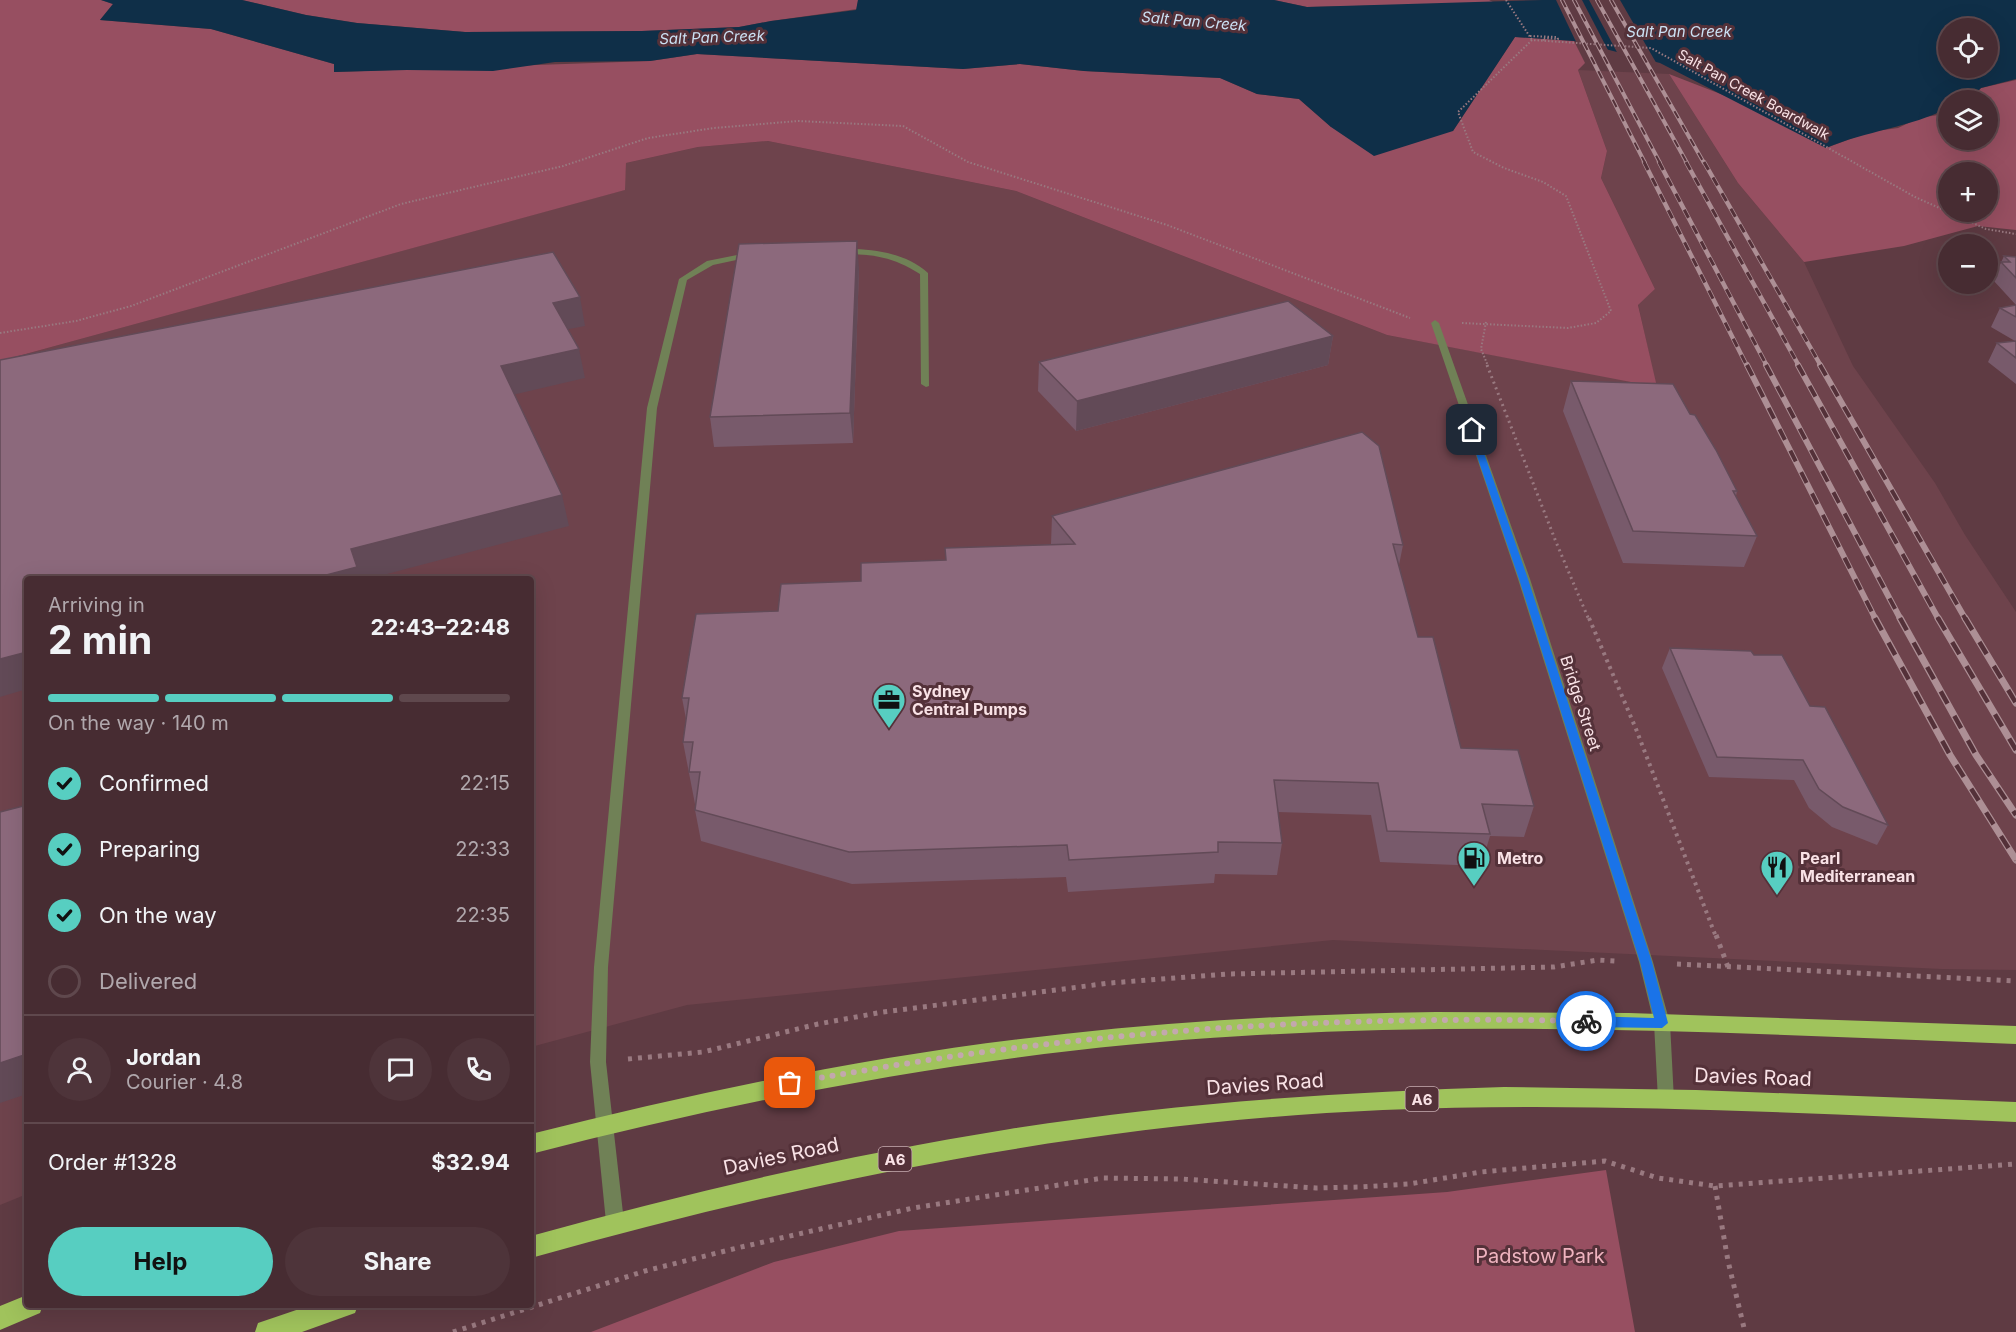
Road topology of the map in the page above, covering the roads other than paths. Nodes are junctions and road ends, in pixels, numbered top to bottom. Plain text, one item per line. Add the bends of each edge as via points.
1 (832, 252) edge
2 (765, 254) edge
3 (1435, 323) dead end
4 (926, 384) dead end
5 (1662, 1023) junction
6 (2016, 1035) edge
7 (1666, 1100) junction
8 (2016, 1112) edge
9 (606, 1124) junction
10 (534, 1143) edge
11 (615, 1222) junction
12 (534, 1246) edge
13 (25, 1308) edge
14 (337, 1308) edge
15 (0, 1318) edge
16 (267, 1332) edge

1 - 4 street via 876,251 905,260 924,273
2 - 9 street via 743,254 710,263 683,279 652,408 601,967 598,1062
3 - 5 street, Bridge Street via 1524,579
5 - 6 highway
5 - 7 street, Bridge Street
5 - 9 highway via 1457,1020 1328,1024 1042,1044 769,1087
7 - 8 highway, Davies Road / A6
7 - 11 highway, Davies Road / A6 via 1505,1097 1179,1116 893,1159 731,1192
9 - 10 highway
9 - 11 street
11 - 12 highway, Davies Road / A6
13 - 15 highway
14 - 16 highway

